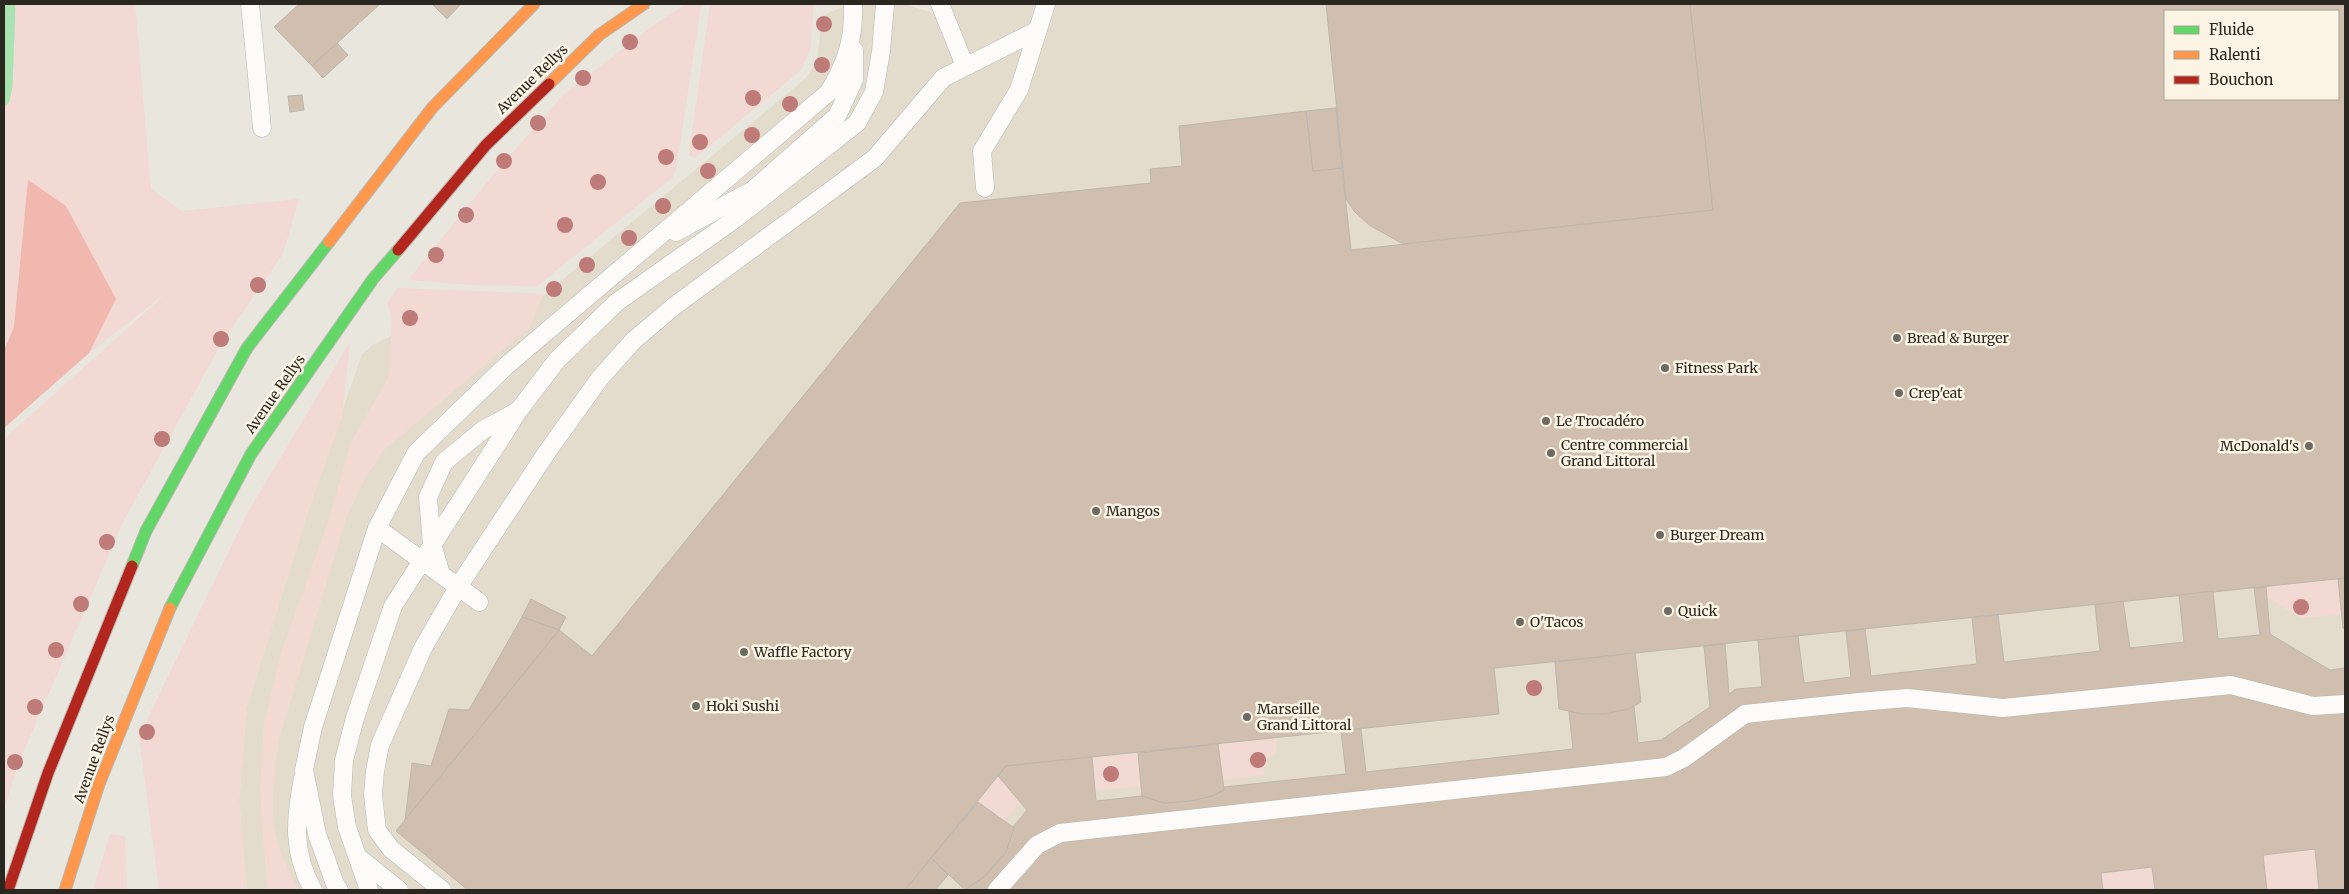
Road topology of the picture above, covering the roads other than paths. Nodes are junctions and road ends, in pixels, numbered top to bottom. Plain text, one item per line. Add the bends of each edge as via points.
1 (250, 4) edge
2 (534, 4) edge
3 (644, 4) edge
4 (853, 4) edge
5 (885, 4) edge
6 (940, 4) edge
7 (1046, 4) edge
8 (853, 25) junction
9 (1038, 30) junction
10 (965, 66) junction
11 (262, 128) dead end
12 (986, 188) dead end
13 (640, 253) junction
14 (519, 410) junction
15 (377, 528) junction
16 (432, 544) junction
17 (422, 560) junction
18 (441, 574) junction
19 (458, 587) junction
20 (480, 602) dead end
21 (2345, 704) edge
22 (304, 770) junction
23 (358, 857) junction
24 (8, 890) edge
25 (65, 890) edge
26 (313, 890) edge
27 (339, 890) edge
28 (369, 890) edge
29 (399, 890) edge
30 (442, 890) edge
31 (997, 890) edge

1 - 11 lane
2 - 24 street via 432,108 247,348 146,531 48,773
3 - 25 street, Avenue Rellys via 599,35 486,145 373,279 251,454 174,597 100,784
4 - 8 lane
5 - 14 lane via 882,51 874,92 857,123 735,219 617,302 557,360
6 - 10 lane
7 - 9 lane
8 - 13 lane via 844,67 829,92
8 - 13 lane via 854,80 837,116 753,190
9 - 10 lane
9 - 12 lane via 1019,90 982,150
10 - 19 lane via 943,78 875,158 633,341 600,378 547,452
13 - 15 lane via 506,366 416,453
14 - 16 lane
14 - 16 lane via 483,430 444,462 428,497
15 - 17 lane
15 - 22 lane via 313,727
16 - 17 lane
16 - 18 lane
17 - 18 lane
17 - 23 lane via 393,606 344,760 342,796 347,827
18 - 19 lane
19 - 20 lane
19 - 30 lane via 423,648 380,745 373,795 377,830 391,850
21 - 31 lane via 2313,706 2231,685 2004,708 1907,698 1745,714 1684,758 1666,767 1060,833 1037,845
22 - 26 lane via 296,814 298,851
22 - 27 lane via 317,834
23 - 28 lane
23 - 29 lane

